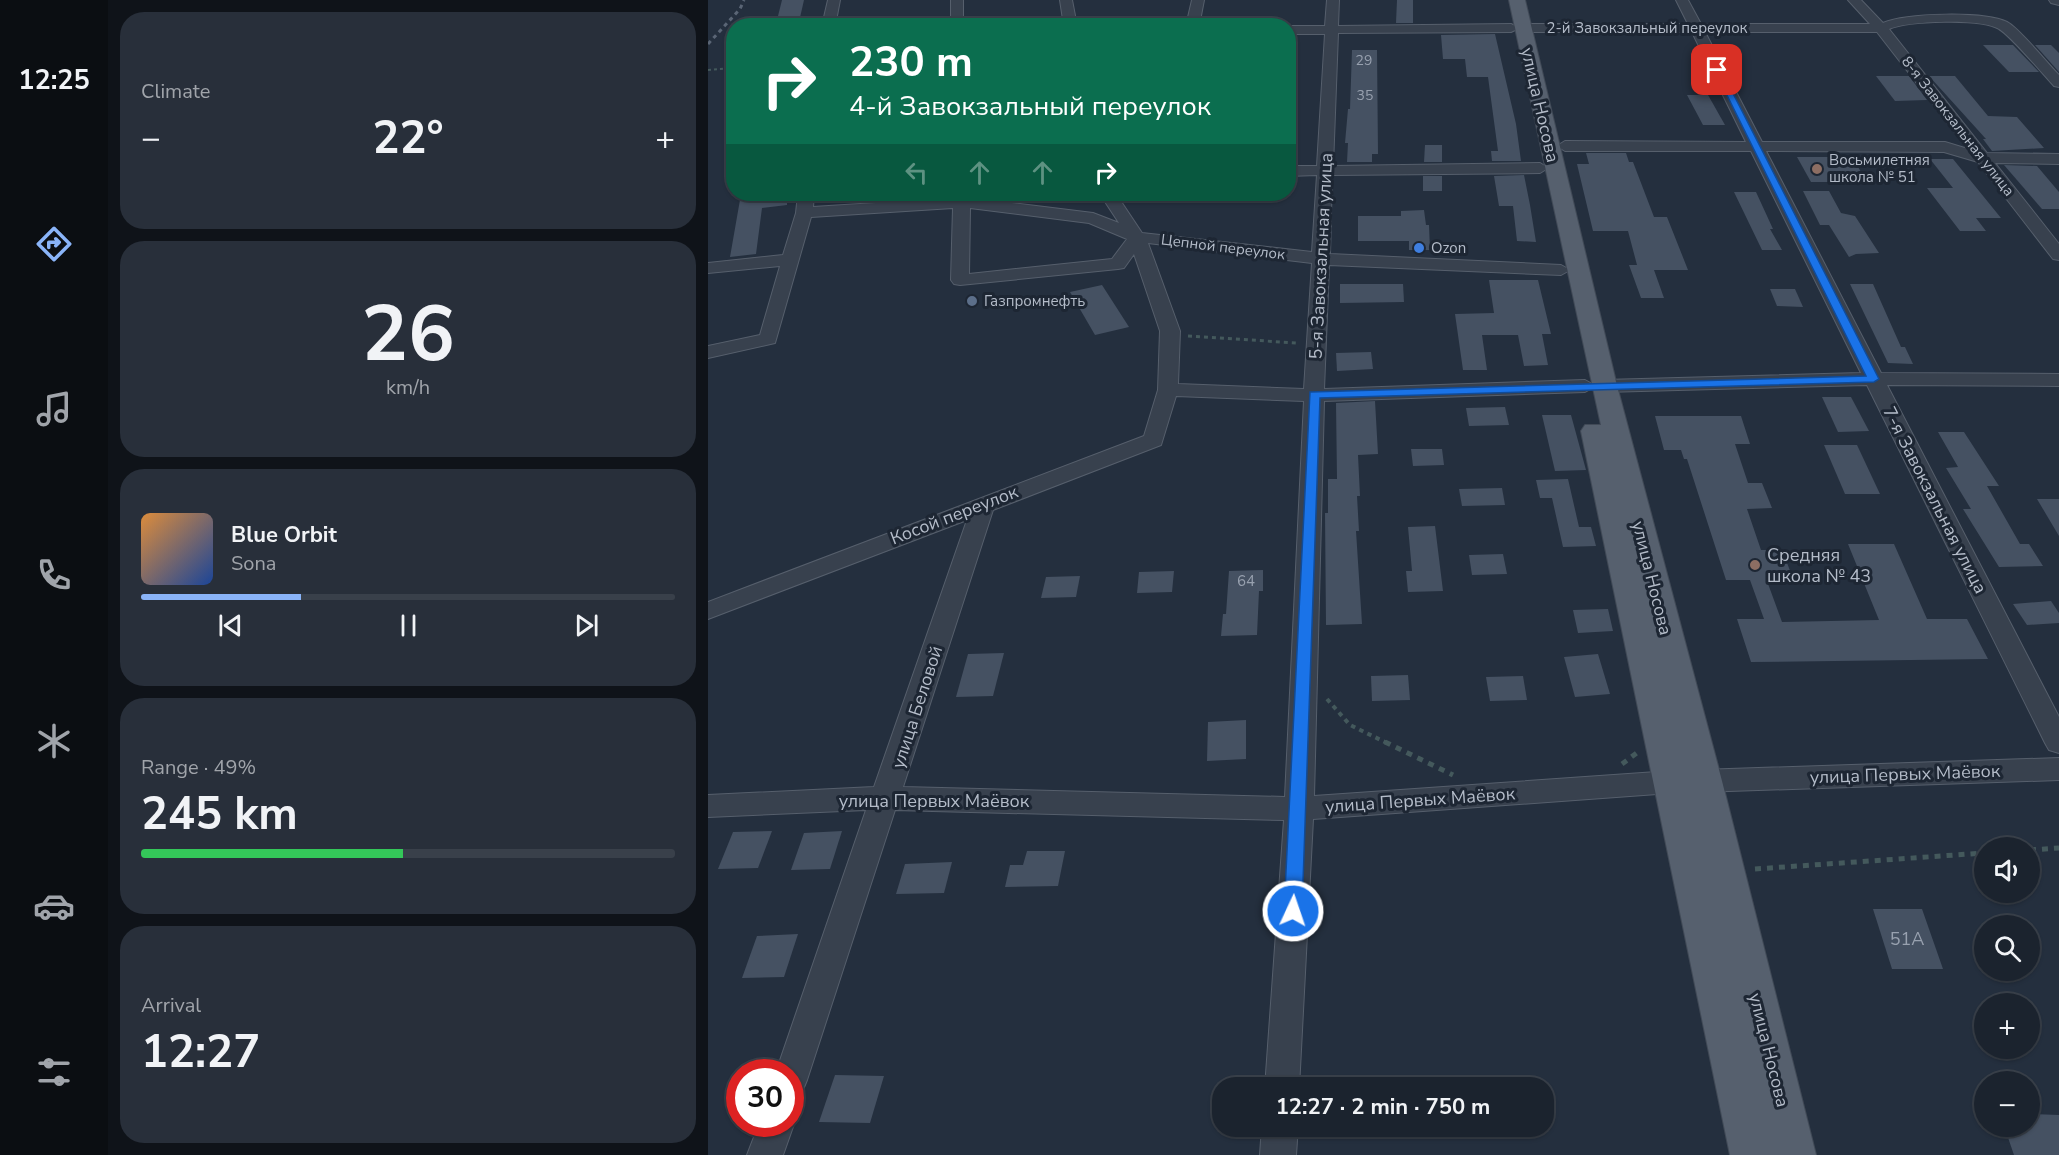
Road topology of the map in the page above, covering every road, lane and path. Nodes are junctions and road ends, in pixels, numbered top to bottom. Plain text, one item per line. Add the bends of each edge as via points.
1 (834, 0) edge
2 (957, 0) edge
3 (1066, 0) edge
4 (1198, 0) edge
5 (1333, 0) edge
6 (1504, 0) edge
7 (1516, 0) edge
8 (1682, 0) edge
9 (1854, 0) edge
10 (1953, 2) dead end
11 (1950, 17) junction
12 (830, 18) edge
13 (957, 18) edge
14 (1069, 18) edge
15 (1194, 18) edge
16 (1695, 27) junction
17 (1517, 28) junction
18 (1881, 28) junction
19 (1331, 29) junction
20 (1296, 30) edge
21 (726, 69) edge
22 (708, 70) edge
23 (2059, 83) edge
24 (1756, 147) junction
25 (1982, 158) junction
26 (2059, 159) edge
27 (1553, 160) junction
28 (1326, 170) junction
29 (1296, 171) edge
30 (805, 201) edge
31 (930, 201) edge
32 (962, 201) edge
33 (982, 201) edge
34 (1110, 201) edge
35 (804, 213) junction
36 (1137, 237) junction
37 (2059, 255) edge
38 (1323, 259) junction
39 (791, 260) junction
40 (708, 268) edge
41 (1569, 271) junction
42 (1170, 331) junction
43 (1317, 344) junction
44 (708, 352) edge
45 (1874, 379) junction
46 (2059, 380) edge
47 (1594, 386) junction
48 (1168, 390) junction
49 (1314, 394) junction
50 (984, 503) junction
51 (708, 611) edge
52 (1304, 674) junction
53 (2059, 743) edge
54 (2059, 769) edge
55 (1687, 782) junction
56 (1494, 795) junction
57 (886, 798) junction
58 (708, 806) edge
59 (1299, 809) junction
60 (2059, 848) edge
61 (2040, 849) edge
62 (1974, 854) edge
63 (1745, 870) dead end
64 (797, 1059) edge
65 (1283, 1077) edge
66 (771, 1137) edge
67 (1279, 1137) edge
68 (765, 1155) edge
69 (1278, 1155) edge
70 (1752, 1155) edge
71 (1794, 1155) edge

1 - 12 street
2 - 13 street
3 - 14 street
4 - 15 street
5 - 19 street, 5-я Завокзальная улица
6 - 17 main road, улица Носова
7 - 17 main road, улица Носова
8 - 16 street, 7-я Завокзальная улица
9 - 18 street, 8-я Завокзальная улица
10 - 11 street
11 - 18 street, 2-й Завокзальный переулок via 1895,22
11 - 23 street, 2-й Завокзальный переулок via 2003,25
16 - 17 street, 2-й Завокзальный переулок
16 - 18 street, 2-й Завокзальный переулок
16 - 24 street, 7-я Завокзальная улица
17 - 19 street, 2-й Завокзальный переулок
17 - 27 main road, улица Носова
18 - 25 street, 8-я Завокзальная улица
19 - 20 street, 2-й Завокзальный переулок
19 - 28 street, 5-я Завокзальная улица
21 - 22 path
24 - 25 street via 1945,147
24 - 27 street
24 - 45 street, 7-я Завокзальная улица
25 - 26 street
25 - 37 street, 8-я Завокзальная улица
27 - 28 street
27 - 41 main road, улица Носова
28 - 29 street
28 - 38 street, 5-я Завокзальная улица
30 - 35 street
31 - 35 street, Цепной переулок
32 - 36 street via 960,280 1118,264
33 - 36 street, Цепной переулок via 1093,218
34 - 36 street
35 - 39 street
36 - 38 street, Цепной переулок
36 - 42 street
38 - 41 street, Цепной переулок
38 - 43 street, 5-я Завокзальная улица
39 - 40 street
39 - 44 street via 768,339
41 - 47 main road, улица Носова
42 - 43 path via 1196,339
42 - 48 street
43 - 49 street, 5-я Завокзальная улица
45 - 46 street
45 - 47 street
45 - 53 street, 7-я Завокзальная улица
47 - 49 street
47 - 55 main road, улица Носова
48 - 49 street
48 - 50 street, Косой переулок via 1153,440
49 - 52 street, 5-я Завокзальная улица
50 - 51 street, Косой переулок
50 - 57 street, улица Беловой
52 - 56 path via 1350,725
52 - 59 street, 5-я Завокзальная улица
54 - 55 street, улица Первых Маёвок
55 - 56 street, улица Первых Маёвок
55 - 70 main road, улица Носова
55 - 71 main road, улица Носова
56 - 59 street, улица Первых Маёвок
57 - 58 street, улица Первых Маёвок
57 - 59 street, улица Первых Маёвок
57 - 64 street, улица Беловой
59 - 65 street, 5-я Завокзальная улица
60 - 61 path
62 - 63 path
66 - 68 street
67 - 69 street

